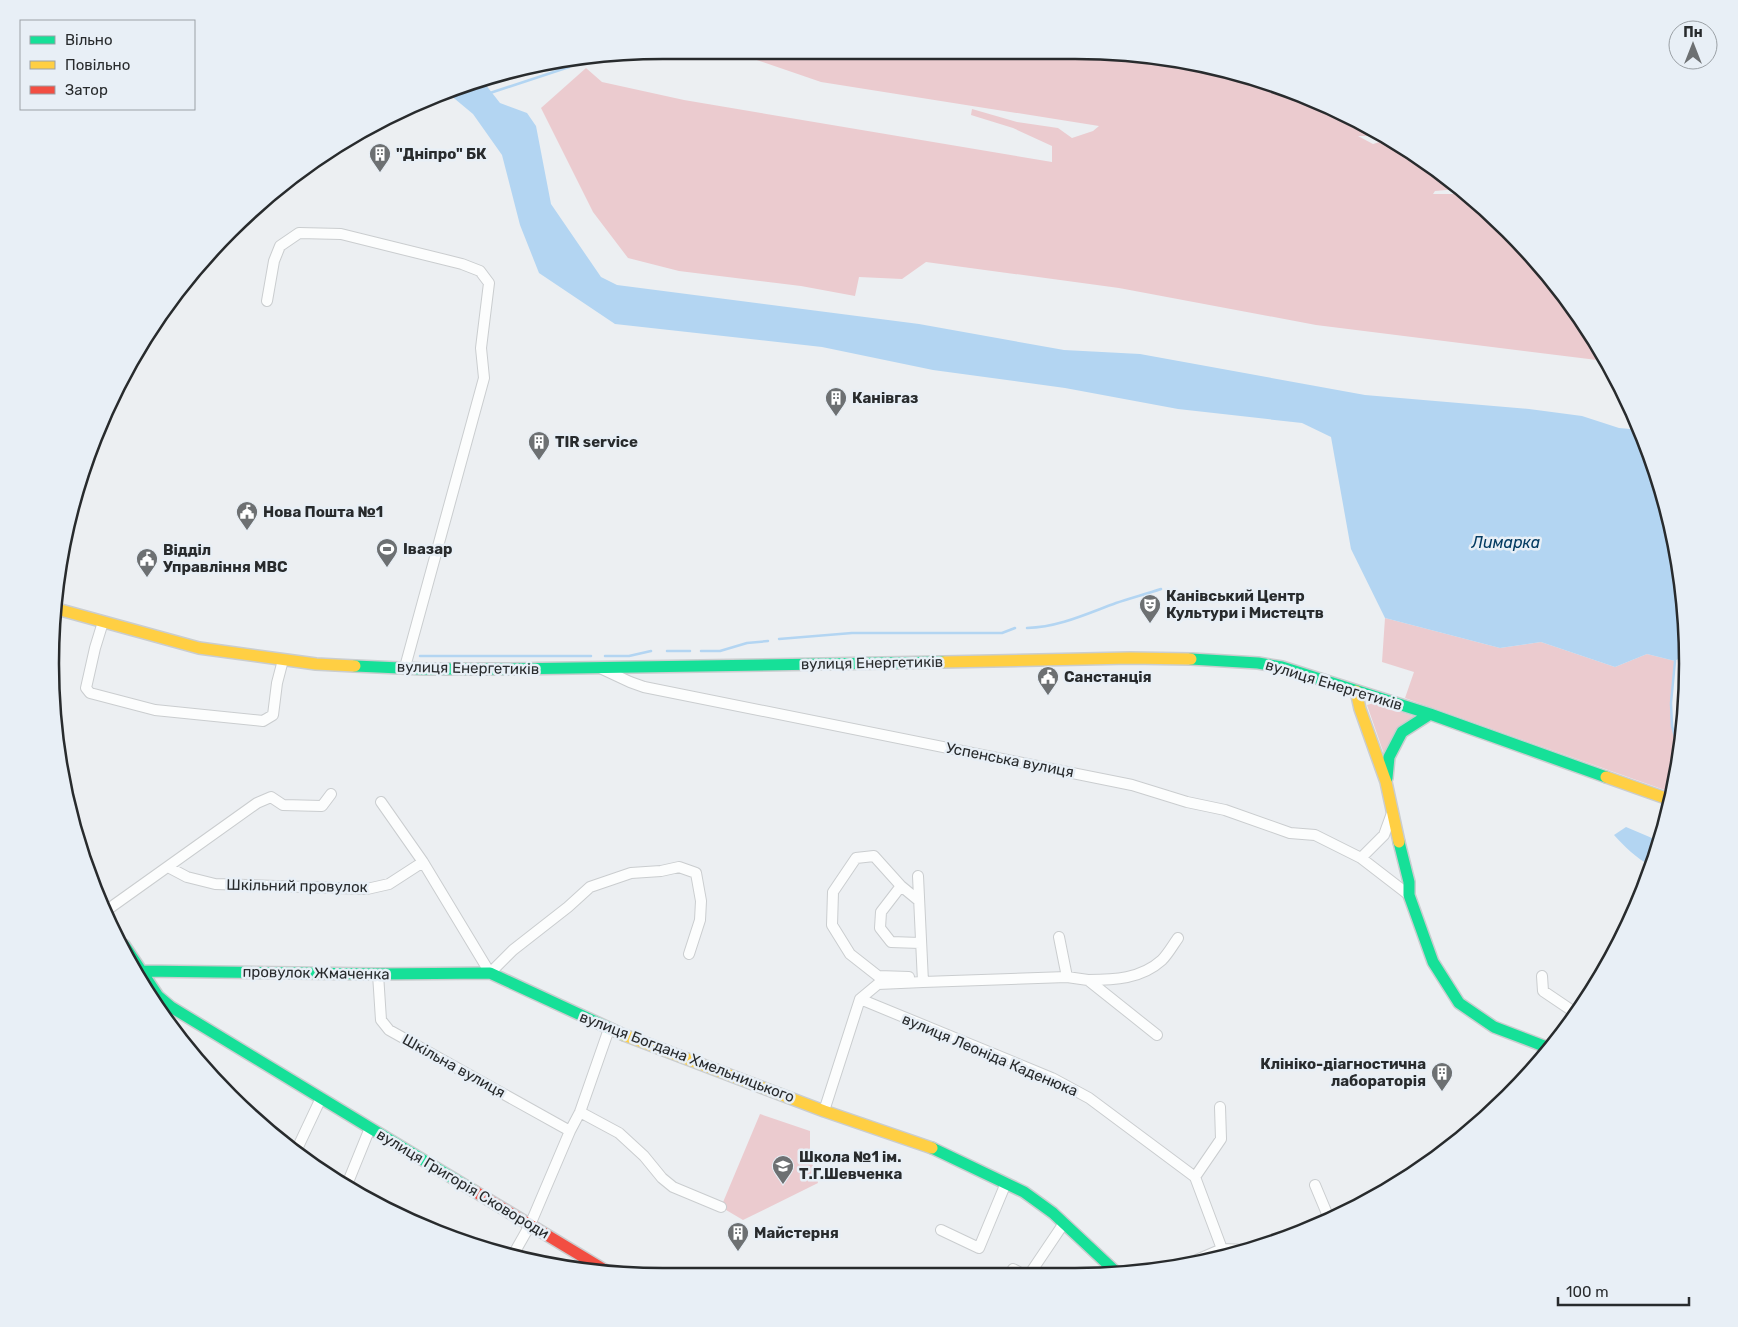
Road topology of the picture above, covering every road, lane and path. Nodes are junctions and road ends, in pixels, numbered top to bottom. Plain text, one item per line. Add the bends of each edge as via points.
1 (267, 301) dead end
2 (61, 611) edge
3 (103, 622) junction
4 (283, 660) junction
5 (405, 668) junction
6 (600, 668) junction
7 (1356, 691) junction
8 (1430, 714) junction
9 (1386, 782) junction
10 (331, 794) dead end
11 (1664, 798) edge
12 (381, 802) dead end
13 (1392, 813) junction
14 (1361, 858) junction
15 (423, 862) junction
16 (168, 867) junction
17 (918, 876) dead end
18 (901, 886) junction
19 (1409, 895) junction
20 (918, 900) junction
21 (111, 907) edge
22 (1058, 937) dead end
23 (1178, 938) dead end
24 (920, 943) junction
25 (688, 954) dead end
26 (143, 971) edge
27 (490, 973) junction
28 (378, 974) junction
29 (1542, 976) dead end
30 (909, 977) dead end
31 (1067, 977) junction
32 (1088, 980) junction
33 (923, 982) junction
34 (161, 998) edge
35 (860, 1000) junction
36 (1570, 1009) edge
37 (608, 1029) junction
38 (1157, 1035) dead end
39 (1543, 1046) edge
40 (321, 1098) junction
41 (1220, 1107) dead end
42 (824, 1111) junction
43 (580, 1112) junction
44 (370, 1128) junction
45 (570, 1131) junction
46 (299, 1146) edge
47 (1195, 1177) junction
48 (349, 1179) edge
49 (1006, 1184) junction
50 (1315, 1185) dead end
51 (721, 1207) dead end
52 (1327, 1213) edge
53 (1064, 1223) junction
54 (530, 1225) junction
55 (941, 1230) dead end
56 (1222, 1249) junction
57 (1226, 1249) edge
58 (516, 1250) edge
59 (1217, 1251) edge
60 (595, 1264) edge
61 (1111, 1267) edge
62 (1034, 1268) edge

1 - 5 street via 280,246 299,233 341,234 462,264 480,272 489,283 481,348 484,378
2 - 3 street, вулиця Енергетиків
3 - 4 street, вулиця Енергетиків via 199,648
3 - 4 street via 86,688 90,693 155,710 263,722 273,715
4 - 5 street, вулиця Енергетиків
5 - 6 street, вулиця Енергетиків
6 - 7 street, вулиця Енергетиків via 1213,659 1282,667
6 - 14 street, Успенська вулиця via 644,686 1132,785 1225,810 1290,834 1315,835
7 - 8 street, вулиця Енергетиків
7 - 9 street
8 - 9 street via 1402,732 1389,757
8 - 11 street, вулиця Енергетиків
9 - 13 street
10 - 16 street via 322,806 282,805 271,797 257,803
12 - 15 street
13 - 14 street via 1384,835
13 - 19 street via 1409,882
14 - 19 street, Успенська вулиця
15 - 16 street, Шкільний провулок via 390,884 367,889 215,884
15 - 27 street
16 - 21 street
17 - 20 street
18 - 20 street
18 - 24 street via 880,912 880,928 891,942
18 - 30 street via 874,856 856,858 833,892 832,925 850,954 878,976
19 - 39 street via 1432,962 1459,1003 1494,1027
20 - 24 street
22 - 31 street
23 - 32 street via 1163,959 1141,974 1114,980
24 - 33 street
25 - 27 street via 700,920 701,901 696,873 679,867 631,873 590,887
26 - 28 street, провулок Жмаченка
27 - 28 street, провулок Жмаченка
27 - 37 street, вулиця Богдана Хмельницького
28 - 45 street, Шкільна вулиця via 381,1020 389,1030
29 - 36 street via 1543,991
31 - 32 street
31 - 33 street
32 - 38 street
33 - 35 street via 878,984
34 - 40 street, вулиця Григорія Сковороди via 171,1008
35 - 42 street
35 - 47 street, вулиця Леоніда Каденюка via 1052,1078 1089,1098
37 - 42 street, вулиця Богдана Хмельницького
37 - 43 street
40 - 44 street, вулиця Григорія Сковороди
40 - 46 street
41 - 47 street via 1222,1139
42 - 49 street, вулиця Богдана Хмельницького via 930,1147
43 - 45 street
43 - 51 street via 619,1132 673,1187
44 - 48 street, вулиця Григорія Сковороди
44 - 54 street, вулиця Григорія Сковороди
45 - 54 street
47 - 56 street
49 - 53 street, вулиця Богдана Хмельницького via 1024,1192
49 - 55 street via 979,1248
50 - 52 street
53 - 61 street, вулиця Богдана Хмельницького
53 - 62 street
54 - 58 street
54 - 60 street, вулиця Григорія Сковороди
56 - 57 street
56 - 59 street

